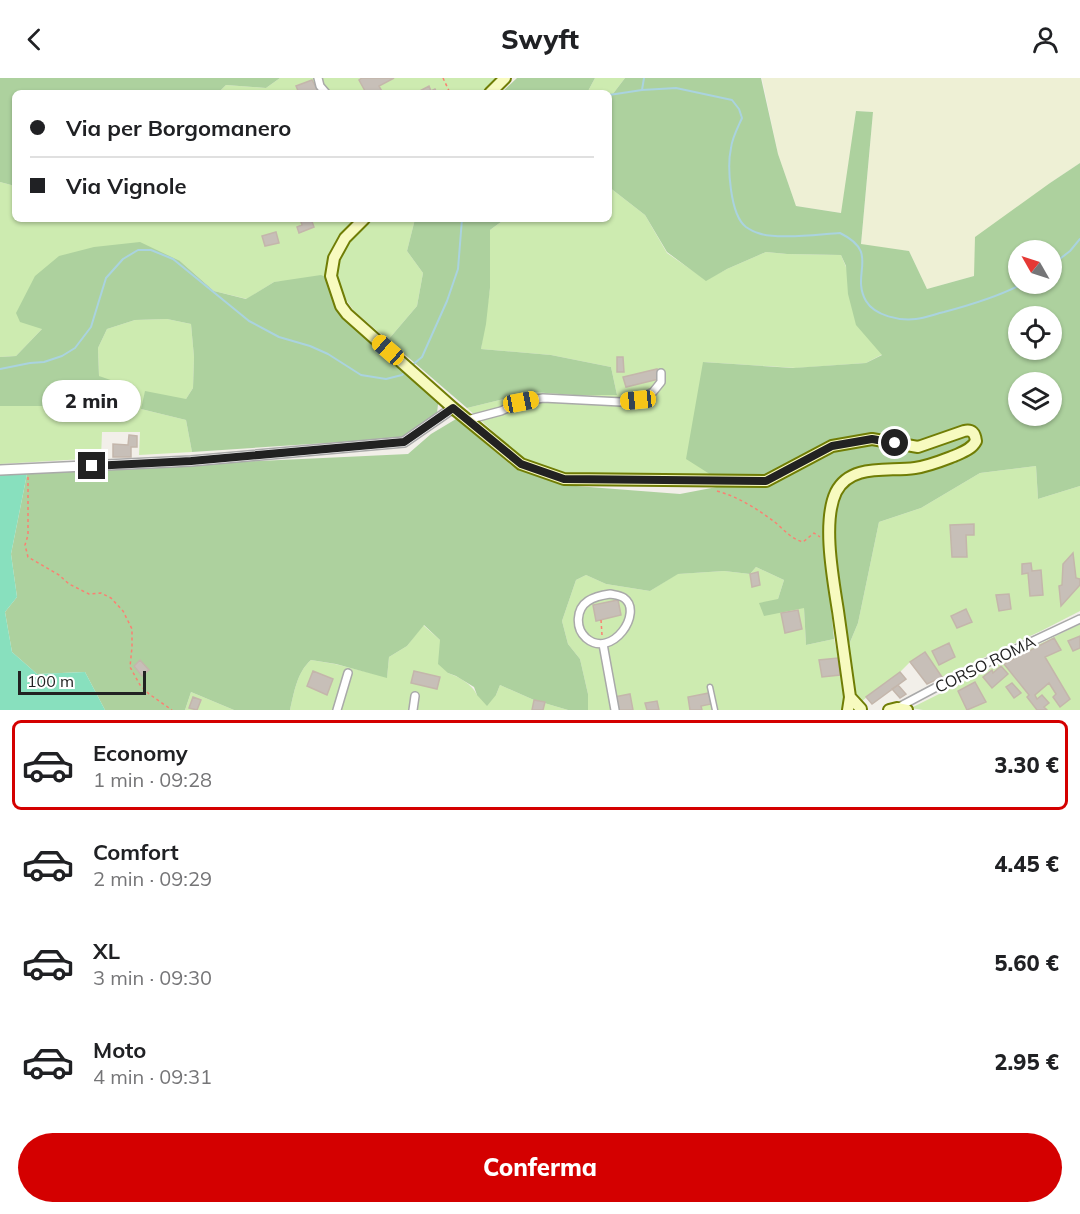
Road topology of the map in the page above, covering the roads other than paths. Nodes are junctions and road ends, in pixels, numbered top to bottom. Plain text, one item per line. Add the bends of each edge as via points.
1 (505, 78) edge
2 (493, 90) edge
3 (361, 222) edge
4 (661, 373) dead end
5 (453, 408) junction
6 (467, 420) junction
7 (0, 470) edge
8 (1080, 619) edge
9 (603, 644) junction
10 (348, 673) dead end
11 (710, 687) dead end
12 (415, 696) dead end
13 (850, 697) junction
14 (862, 709) edge
15 (898, 709) edge
16 (337, 710) edge
17 (413, 710) edge
18 (615, 710) edge
19 (715, 710) edge
20 (849, 710) edge

1 - 2 main road
3 - 5 main road via 345,238 334,258 331,276 341,306
4 - 6 street via 661,382 653,392 638,400 543,398
5 - 6 main road
5 - 7 street via 404,442 191,461
6 - 13 main road via 521,464 564,479 766,481 832,446 872,439 918,447 972,431 976,441 961,453 915,468 852,475 836,493 829,530
8 - 15 street, CORSO ROMA
9 - 9 street via 613,640 628,622 629,603 622,596 600,596 581,609 580,630 587,638
9 - 18 street
10 - 16 street
11 - 19 lane
12 - 17 street
13 - 14 main road
13 - 20 main road
14 - 20 main road

